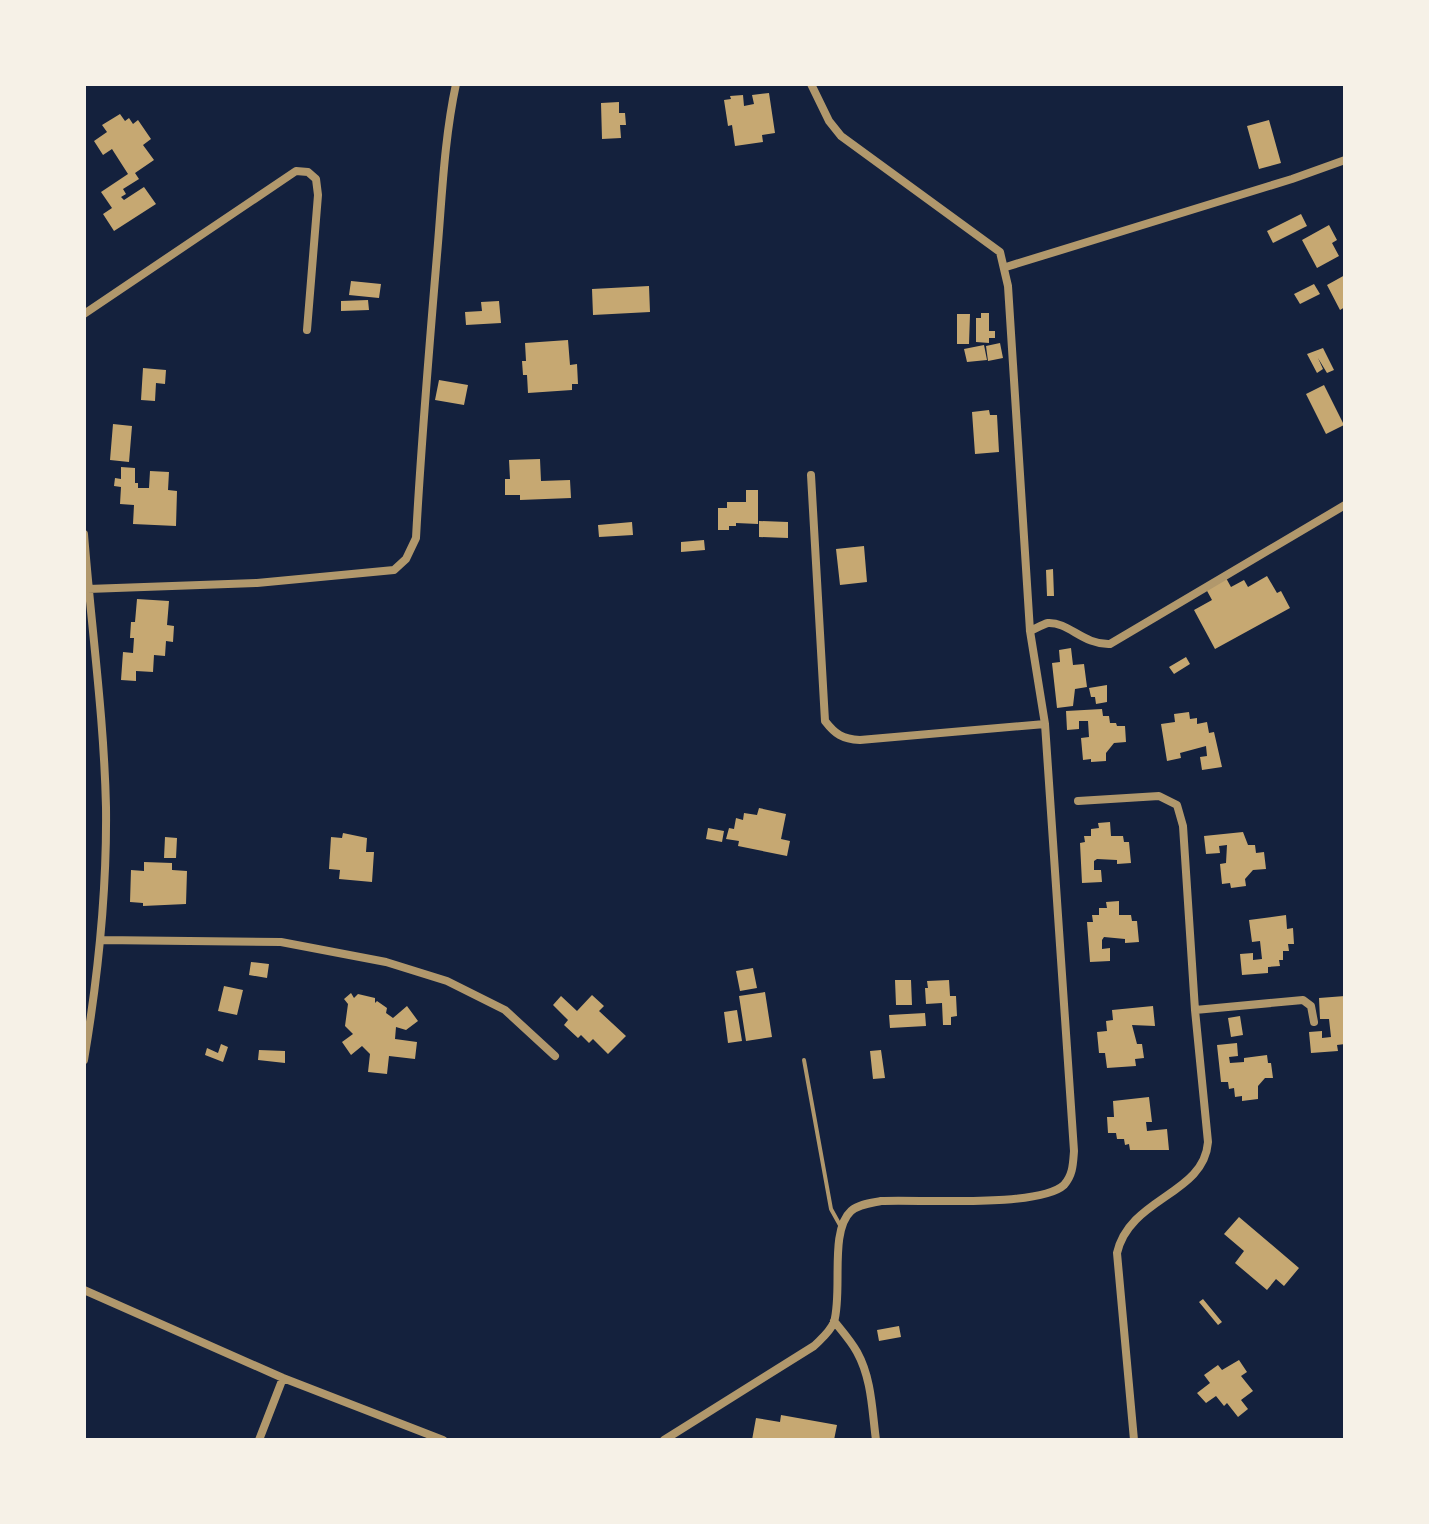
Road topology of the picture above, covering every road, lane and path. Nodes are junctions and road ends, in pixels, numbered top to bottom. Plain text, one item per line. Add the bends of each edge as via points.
1 (456, 84) edge
2 (811, 84) edge
3 (1345, 160) edge
4 (1006, 267) junction
5 (84, 314) edge
6 (307, 330) dead end
7 (811, 475) dead end
8 (1345, 505) edge
9 (84, 534) edge
10 (88, 589) junction
11 (1030, 631) junction
12 (1045, 724) junction
13 (1078, 801) dead end
14 (100, 940) junction
15 (1195, 1010) junction
16 (1314, 1022) dead end
17 (555, 1056) dead end
18 (84, 1060) edge
19 (804, 1060) dead end
20 (842, 1229) junction
21 (84, 1290) edge
22 (834, 1321) junction
23 (283, 1378) junction
24 (259, 1440) edge
25 (443, 1440) edge
26 (664, 1440) edge
27 (876, 1440) edge
28 (1134, 1440) edge

1 - 10 street via 441,208 416,538 406,559 394,570 337,577
2 - 4 street via 841,136 988,241
3 - 4 street
4 - 11 street
5 - 6 street via 296,171 316,179 318,195
7 - 12 street via 825,721 835,734 860,740
8 - 11 street via 1110,644 1095,644 1048,623
9 - 10 street
10 - 14 street via 106,806
11 - 12 street
12 - 20 street via 1072,1175 1062,1187 1024,1199 915,1199 861,1205 849,1212
13 - 15 street via 1159,796 1177,805 1183,826
14 - 17 street via 281,942 386,962 447,981 505,1010
14 - 18 street
15 - 16 street via 1303,1000 1311,1006
15 - 28 street via 1207,1157 1197,1172 1128,1226 1117,1253
19 - 20 lane via 831,1209
20 - 22 street
21 - 23 street
22 - 26 street via 814,1346
22 - 27 street via 865,1370
23 - 24 street
23 - 25 street

